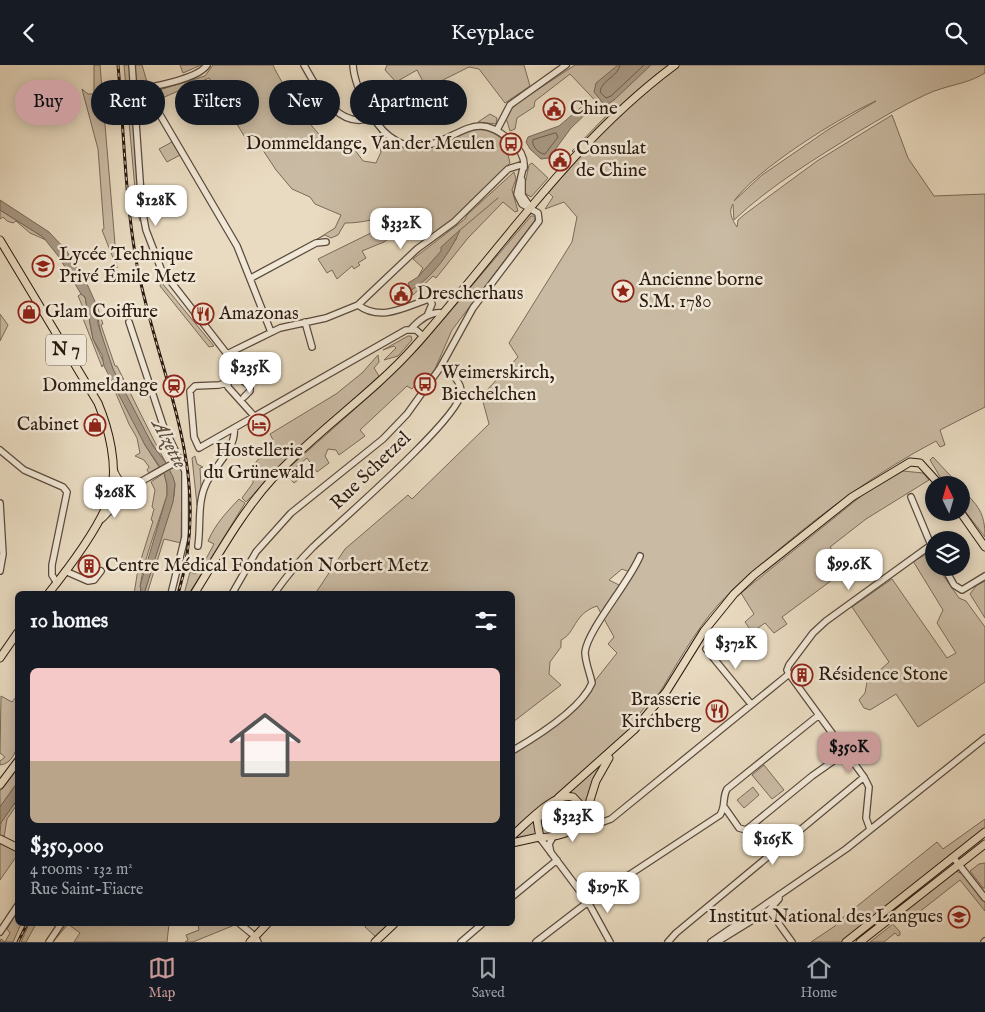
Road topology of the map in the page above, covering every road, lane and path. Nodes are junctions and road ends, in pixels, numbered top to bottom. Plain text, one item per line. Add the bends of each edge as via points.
1 (132, 65) edge
2 (207, 65) edge
3 (304, 65) edge
4 (353, 65) edge
5 (566, 65) edge
6 (674, 65) edge
7 (133, 80) edge
8 (356, 80) edge
9 (165, 83) edge
10 (350, 119) edge
11 (165, 124) edge
12 (136, 125) edge
13 (380, 125) edge
14 (497, 130) junction
15 (524, 165) junction
16 (531, 208) junction
17 (0, 240) edge
18 (326, 242) dead end
19 (251, 278) junction
20 (358, 305) junction
21 (443, 313) junction
22 (427, 316) junction
23 (305, 322) junction
24 (129, 323) dead end
25 (411, 329) junction
26 (271, 332) junction
27 (423, 336) junction
28 (312, 347) dead end
29 (227, 354) junction
30 (442, 366) junction
31 (227, 369) junction
32 (226, 383) junction
33 (244, 397) dead end
34 (254, 417) junction
35 (234, 428) junction
36 (0, 450) edge
37 (179, 460) junction
38 (112, 467) junction
39 (932, 476) edge
40 (136, 485) junction
41 (111, 493) junction
42 (911, 497) dead end
43 (0, 503) edge
44 (967, 521) edge
45 (92, 531) junction
46 (925, 531) edge
47 (198, 546) dead end
48 (985, 547) edge
49 (925, 552) edge
50 (640, 556) dead end
51 (0, 571) edge
52 (66, 571) junction
53 (101, 571) dead end
54 (985, 575) edge
55 (949, 576) edge
56 (57, 583) junction
57 (50, 591) edge
58 (172, 591) edge
59 (196, 591) edge
60 (234, 591) edge
61 (276, 591) edge
62 (15, 636) edge
63 (706, 649) dead end
64 (1, 654) edge
65 (789, 674) junction
66 (751, 704) junction
67 (819, 715) junction
68 (985, 738) edge
69 (618, 747) junction
70 (515, 749) edge
71 (846, 752) junction
72 (15, 765) edge
73 (864, 777) junction
74 (0, 785) edge
75 (558, 798) junction
76 (725, 808) junction
77 (544, 809) junction
78 (587, 811) junction
79 (596, 821) junction
80 (580, 823) junction
81 (870, 829) junction
82 (985, 832) edge
83 (515, 833) edge
84 (539, 837) junction
85 (553, 837) junction
86 (0, 839) edge
87 (515, 842) edge
88 (985, 844) edge
89 (15, 846) edge
90 (551, 853) junction
91 (953, 857) junction
92 (556, 859) junction
93 (959, 865) junction
94 (515, 894) edge
95 (780, 895) junction
96 (985, 898) edge
97 (588, 902) junction
98 (15, 910) edge
99 (769, 910) junction
100 (60, 926) edge
101 (242, 926) edge
102 (266, 926) edge
103 (392, 926) edge
104 (480, 926) edge
105 (0, 933) edge
106 (251, 933) dead end
107 (731, 935) junction
108 (255, 941) edge
109 (50, 942) edge
110 (375, 942) edge
111 (461, 942) edge
112 (536, 942) edge
113 (610, 942) edge
114 (668, 942) edge
115 (711, 942) edge
116 (716, 942) edge
117 (727, 942) edge
118 (792, 942) edge
119 (846, 942) edge
120 (860, 942) edge

1 - 7 street
2 - 9 street via 198,73
3 - 10 street via 323,97
4 - 8 street
5 - 14 street via 510,105
6 - 16 main road via 596,133
11 - 19 street via 230,232
12 - 29 street via 142,209 157,259 168,279
13 - 14 street via 394,141 413,147 432,144 474,126
14 - 15 street via 520,150
15 - 16 street via 522,195
15 - 20 street via 508,169 454,223 418,249
16 - 21 main road
16 - 30 street via 538,213 538,221 473,308
17 - 38 main road, N 7 via 98,403 108,430
18 - 19 street via 316,243
19 - 26 street
20 - 22 street via 374,314 382,314 429,299 432,304
20 - 23 street
21 - 22 street
21 - 27 main road
22 - 25 street
23 - 26 street
23 - 28 street
24 - 37 street via 163,425
25 - 27 street
25 - 34 street
26 - 29 street
27 - 59 main road via 379,383 296,455 262,491
29 - 31 street
30 - 60 street via 394,428 283,522 256,553
30 - 61 street, Rue Schetzel via 460,387 456,405 416,452 312,548
31 - 32 street
31 - 33 street via 250,386
32 - 34 street
32 - 35 street via 195,386 190,391 194,437 199,448
34 - 35 street
35 - 47 street via 234,439 203,493
36 - 56 street via 24,470 63,487 67,492 52,565 52,575
37 - 40 street
37 - 58 street via 184,466 186,485 185,537
38 - 40 street via 121,482
38 - 41 main road, N 7
39 - 69 main road via 920,463 910,462 852,497 754,575 717,612 666,692
40 - 41 street
40 - 45 street
41 - 45 main road, N 7
42 - 46 street
43 - 51 street via 3,554
44 - 48 main road
45 - 52 main road, N 7
49 - 65 street via 813,633 790,665
50 - 70 street via 589,641 585,655 592,683 590,687 574,706
52 - 53 street via 88,581 94,580
52 - 56 main road, N 7
54 - 55 street via 962,590
56 - 57 main road, N 7
62 - 64 main road
63 - 66 street
65 - 66 street
65 - 67 street
66 - 79 street via 610,819
67 - 71 street
67 - 76 street via 727,789
68 - 81 street
69 - 75 main road
69 - 78 main road via 603,766
71 - 73 street
71 - 76 street via 746,830 739,827
72 - 74 main road
73 - 81 street via 869,787 866,818
73 - 114 street
75 - 77 main road
75 - 78 main road via 573,797
76 - 97 street via 720,815
77 - 83 main road
77 - 84 main road via 537,820
78 - 79 street
78 - 80 main road
79 - 80 street
80 - 85 main road via 573,831
81 - 95 street
82 - 91 main road
84 - 85 main road
84 - 87 main road
84 - 90 street
85 - 90 street via 549,844
86 - 89 main road
88 - 93 main road
90 - 92 street
91 - 93 street
91 - 119 main road
92 - 94 street
92 - 97 street
93 - 96 street
93 - 120 main road
95 - 99 street
95 - 115 street
97 - 112 street
97 - 113 street
98 - 105 street
99 - 107 street
99 - 118 street
100 - 109 street
101 - 106 street
102 - 108 main road
103 - 110 main road
104 - 111 street
107 - 116 street
107 - 117 street

